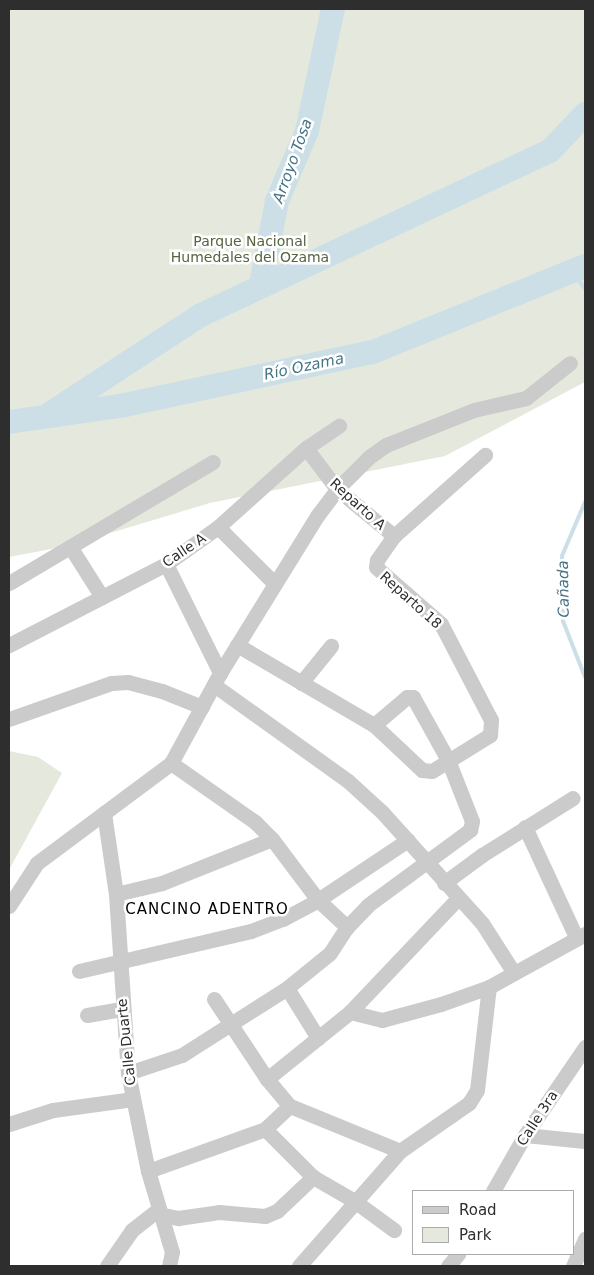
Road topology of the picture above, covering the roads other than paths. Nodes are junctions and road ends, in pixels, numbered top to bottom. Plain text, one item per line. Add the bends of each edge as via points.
1 (570, 363) dead end
2 (339, 426) dead end
3 (306, 448) junction
4 (485, 454) dead end
5 (213, 462) dead end
6 (337, 489) junction
7 (218, 527) junction
8 (394, 536) junction
9 (71, 548) junction
10 (166, 564) junction
11 (9, 582) edge
12 (274, 583) junction
13 (102, 597) junction
14 (9, 645) edge
15 (237, 645) junction
16 (331, 646) dead end
17 (217, 679) junction
18 (301, 683) junction
19 (202, 707) junction
20 (9, 719) edge
21 (374, 725) junction
22 (448, 760) junction
23 (171, 762) junction
24 (573, 798) dead end
25 (104, 813) junction
26 (525, 827) junction
27 (272, 839) junction
28 (408, 840) junction
29 (425, 861) junction
30 (444, 883) junction
31 (116, 894) junction
32 (458, 898) junction
33 (318, 900) junction
34 (9, 906) edge
35 (347, 926) junction
36 (581, 937) edge
37 (119, 961) junction
38 (79, 971) dead end
39 (514, 973) junction
40 (489, 987) junction
41 (287, 988) junction
42 (214, 999) dead end
43 (122, 1009) junction
44 (350, 1012) junction
45 (86, 1015) dead end
46 (231, 1025) junction
47 (318, 1038) junction
48 (585, 1047) edge
49 (128, 1073) junction
50 (267, 1079) junction
51 (133, 1099) junction
52 (290, 1106) junction
53 (9, 1124) edge
54 (266, 1129) junction
55 (525, 1135) junction
56 (585, 1141) edge
57 (400, 1151) junction
58 (148, 1171) junction
59 (313, 1177) junction
60 (494, 1190) edge
61 (354, 1200) junction
62 (163, 1215) junction
63 (394, 1230) dead end
64 (585, 1239) edge
65 (457, 1255) edge
66 (107, 1266) edge
67 (169, 1266) edge
68 (299, 1266) edge
69 (448, 1266) edge
70 (573, 1266) edge

1 - 6 street via 526,398 474,410 386,445
2 - 3 street, Calle A
3 - 6 street, Reparto A
3 - 7 street, Calle A
4 - 8 street, Reparto 18
5 - 9 street
6 - 8 street, Reparto A
6 - 12 street
7 - 10 street, Calle A
7 - 12 street
8 - 22 street, Reparto 18 via 377,560 379,572 441,624 491,720 490,735
9 - 11 street
9 - 13 street
10 - 13 street, Calle A
10 - 17 street
12 - 15 street
13 - 14 street, Calle A
15 - 17 street
15 - 18 street
16 - 18 street
17 - 19 street
17 - 28 street via 348,781
18 - 21 street
19 - 20 street via 128,682 112,683
19 - 23 street
21 - 22 street via 422,770 432,771
21 - 22 street via 407,697 413,697
22 - 29 street via 472,827
23 - 25 street
23 - 27 street via 222,796
24 - 26 street
25 - 31 street, Calle Duarte
25 - 34 street via 37,863
26 - 30 street
26 - 36 street
27 - 31 street via 162,883
27 - 33 street
28 - 29 street
28 - 33 street
29 - 30 street
29 - 35 street via 368,905
30 - 32 street
31 - 37 street, Calle Duarte
32 - 39 street via 498,944
32 - 44 street
33 - 35 street
33 - 37 street via 251,931
35 - 41 street via 325,959
36 - 39 street
37 - 38 street
37 - 43 street, Calle Duarte
39 - 40 street
40 - 44 street via 382,1020
40 - 57 street via 477,1090 469,1103
41 - 46 street
41 - 47 street
42 - 46 street
43 - 45 street
43 - 49 street, Calle Duarte
44 - 47 street
46 - 49 street via 182,1055
46 - 50 street
47 - 50 street
48 - 55 street, Calle 3ra
49 - 51 street, Calle Duarte
50 - 52 street
51 - 53 street via 53,1110
51 - 58 street, Calle Duarte
52 - 54 street
52 - 57 street
54 - 58 street
54 - 59 street
55 - 56 street
55 - 60 street, Calle 3ra
57 - 61 street
58 - 62 street, Calle Duarte
59 - 61 street
59 - 62 street via 277,1211 265,1216 219,1212 178,1218
61 - 63 street
61 - 68 street
62 - 66 street via 154,1213 142,1220
62 - 67 street, Calle Duarte via 172,1252
64 - 70 street
65 - 69 street

